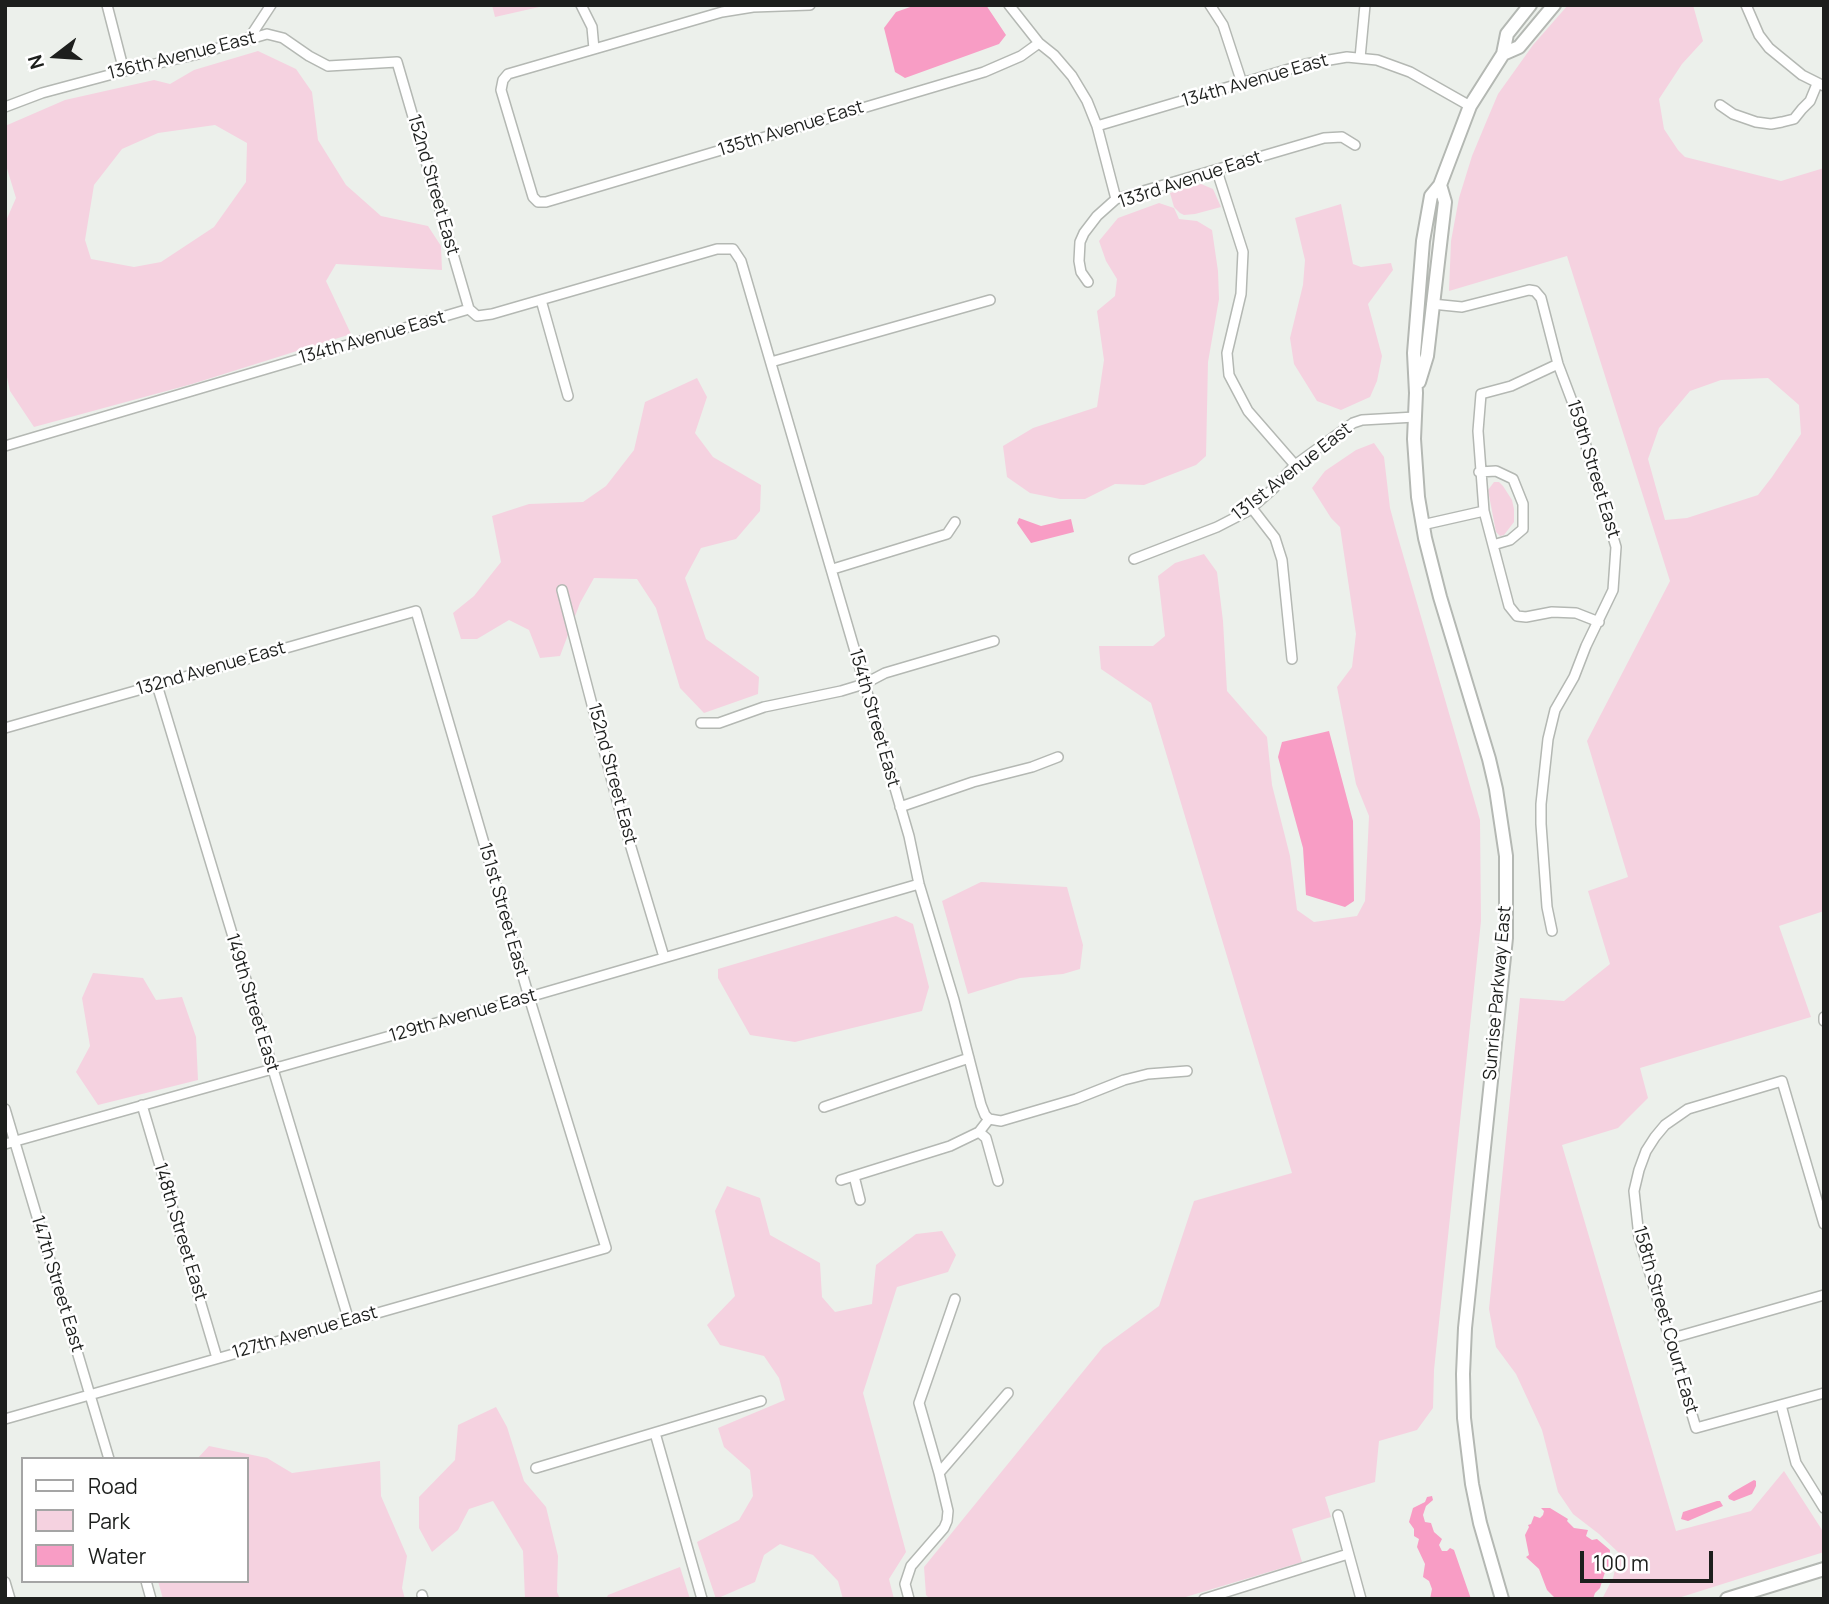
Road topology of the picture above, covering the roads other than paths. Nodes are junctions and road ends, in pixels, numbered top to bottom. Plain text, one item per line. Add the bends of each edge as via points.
1 (107, 5) edge
2 (271, 5) edge
3 (581, 5) edge
4 (810, 5) edge
5 (1009, 5) edge
6 (1210, 5) edge
7 (1365, 5) edge
8 (1530, 5) edge
9 (1555, 5) edge
10 (1746, 5) edge
11 (248, 40) junction
12 (1039, 43) junction
13 (594, 49) junction
14 (1503, 54) junction
15 (1360, 58) junction
16 (397, 62) joint
17 (124, 71) junction
18 (1242, 83) junction
19 (1820, 85) edge
20 (1720, 105) dead end
21 (1470, 106) junction
22 (5, 107) edge
23 (1097, 127) junction
24 (1355, 145) dead end
25 (1217, 171) junction
26 (1440, 185) junction
27 (1116, 199) junction
28 (736, 251) joint
29 (1088, 282) dead end
30 (541, 300) junction
31 (990, 300) dead end
32 (1432, 304) junction
33 (469, 310) junction
34 (771, 362) junction
35 (1558, 364) junction
36 (1416, 393) junction
37 (568, 396) dead end
38 (1415, 418) junction
39 (5, 446) edge
40 (1295, 465) junction
41 (1479, 472) junction
42 (1251, 507) junction
43 (1484, 511) junction
44 (955, 522) dead end
45 (1422, 525) junction
46 (1493, 545) junction
47 (1133, 559) dead end
48 (833, 569) junction
49 (562, 590) dead end
50 (416, 611) joint
51 (1599, 622) junction
52 (994, 641) dead end
53 (1292, 659) dead end
54 (864, 684) junction
55 (157, 685) junction
56 (701, 723) dead end
57 (5, 728) edge
58 (1058, 757) dead end
59 (900, 807) junction
60 (919, 884) junction
61 (1552, 931) dead end
62 (664, 957) junction
63 (529, 997) junction
64 (968, 1058) junction
65 (272, 1069) junction
66 (1187, 1071) dead end
67 (142, 1105) junction
68 (824, 1107) dead end
69 (5, 1109) edge
70 (989, 1119) junction
71 (979, 1132) junction
72 (10, 1142) edge
73 (854, 1176) junction
74 (841, 1180) dead end
75 (998, 1181) dead end
76 (860, 1200) dead end
77 (1824, 1224) edge
78 (606, 1248) joint
79 (1824, 1295) edge
80 (955, 1299) dead end
81 (349, 1321) junction
82 (1669, 1339) junction
83 (217, 1358) junction
84 (1008, 1393) dead end
85 (1824, 1393) edge
86 (90, 1394) junction
87 (761, 1401) dead end
88 (1782, 1405) junction
89 (5, 1419) edge
90 (654, 1433) junction
91 (108, 1457) edge
92 (536, 1468) dead end
93 (939, 1473) junction
94 (1824, 1508) edge
95 (1338, 1515) dead end
96 (1348, 1553) junction
97 (1824, 1569) edge
98 (5, 1582) edge
99 (10, 1599) edge
100 (702, 1599) edge
101 (909, 1599) edge
102 (1204, 1599) edge
103 (1361, 1599) edge
104 (1502, 1599) edge
105 (1727, 1599) edge

1 - 17 street
2 - 11 street
3 - 13 street via 593,27
4 - 13 street via 737,9
5 - 12 street
6 - 18 street via 1223,25
7 - 15 street
8 - 14 street via 1507,34
9 - 14 street via 1519,47
10 - 19 street via 1769,48
11 - 16 street, 136th Avenue East via 276,35 328,66
11 - 17 street, 136th Avenue East
12 - 13 street, 135th Avenue East via 984,72 538,202 530,192 501,90 505,76
12 - 23 street via 1072,76
14 - 21 street
15 - 18 street, 134th Avenue East via 1325,59
15 - 21 street, 134th Avenue East via 1410,72
16 - 33 street, 152nd Street East
17 - 22 street, 136th Avenue East
18 - 23 street, 134th Avenue East
19 - 20 street via 1794,118 1782,122 1756,122
21 - 26 street, Sunrise Parkway East
23 - 27 street
24 - 25 street, 133rd Avenue East via 1342,137 1324,138
25 - 27 street, 133rd Avenue East
25 - 40 street via 1243,252 1241,294 1227,353 1229,375 1248,411
26 - 32 street, Sunrise Parkway East via 1445,202
26 - 36 street, Sunrise Parkway East via 1431,196 1423,241 1414,353
27 - 29 street, 133rd Avenue East via 1084,233 1079,261
28 - 30 street, 134th Avenue East via 703,252
28 - 34 street, 154th Street East
30 - 33 street, 134th Avenue East via 481,316
30 - 37 street
31 - 34 street
32 - 35 street, 159th Street East via 1462,307 1535,291 1544,305
32 - 36 street, Sunrise Parkway East via 1427,356
33 - 39 street, 134th Avenue East
34 - 48 street, 154th Street East
35 - 41 street via 1481,394
35 - 51 street, 159th Street East via 1616,547 1614,590
36 - 38 street, Sunrise Parkway East
38 - 40 street, 131st Avenue East via 1353,423
38 - 45 street, Sunrise Parkway East
40 - 42 street, 131st Avenue East
41 - 43 street
41 - 46 street via 1496,471 1513,479 1523,504 1523,529 1510,540
42 - 47 street, 131st Avenue East via 1217,527
42 - 53 street via 1275,538 1282,560
43 - 45 street
43 - 46 street
44 - 48 street via 947,534
45 - 104 street, Sunrise Parkway East via 1489,759 1506,856 1506,938 1463,1374 1472,1484
46 - 51 street via 1509,607 1517,616 1563,612
48 - 54 street, 154th Street East
49 - 62 street, 152nd Street East
50 - 55 street, 132nd Avenue East
50 - 63 street, 151st Street East
51 - 61 street, 159th Street East via 1555,710 1548,739 1541,824
52 - 54 street via 885,673
54 - 56 street via 764,707 719,723
54 - 59 street, 154th Street East
55 - 57 street, 132nd Avenue East
55 - 65 street, 149th Street East
58 - 59 street
59 - 60 street, 154th Street East
60 - 62 street, 129th Avenue East
60 - 64 street, 154th Street East
62 - 63 street, 129th Avenue East
63 - 65 street, 129th Avenue East
63 - 78 street, 151st Street East
64 - 68 street
64 - 70 street, 154th Street East
65 - 67 street, 129th Avenue East
65 - 81 street, 149th Street East
66 - 70 street via 1147,1074 1001,1121
67 - 72 street, 129th Avenue East
67 - 83 street, 148th Street East
69 - 72 street, 147th Street East
70 - 71 street
71 - 73 street via 950,1146
71 - 75 street via 986,1138
72 - 86 street, 147th Street East
73 - 74 street
73 - 76 street
77 - 82 street, 158th Street Court East via 1782,1081 1688,1109 1665,1125 1646,1151 1634,1191 1636,1222
78 - 81 street, 127th Avenue East
79 - 82 street
80 - 93 street via 919,1404
81 - 83 street, 127th Avenue East
82 - 88 street, 158th Street Court East via 1696,1428
83 - 86 street, 127th Avenue East
84 - 93 street
85 - 88 street
86 - 89 street, 127th Avenue East
86 - 91 street, 147th Street East
87 - 90 street
88 - 94 street via 1796,1463
90 - 92 street
90 - 100 street
93 - 101 street via 947,1521 911,1566 905,1584
95 - 96 street
96 - 102 street
96 - 103 street
97 - 105 street
98 - 99 street

